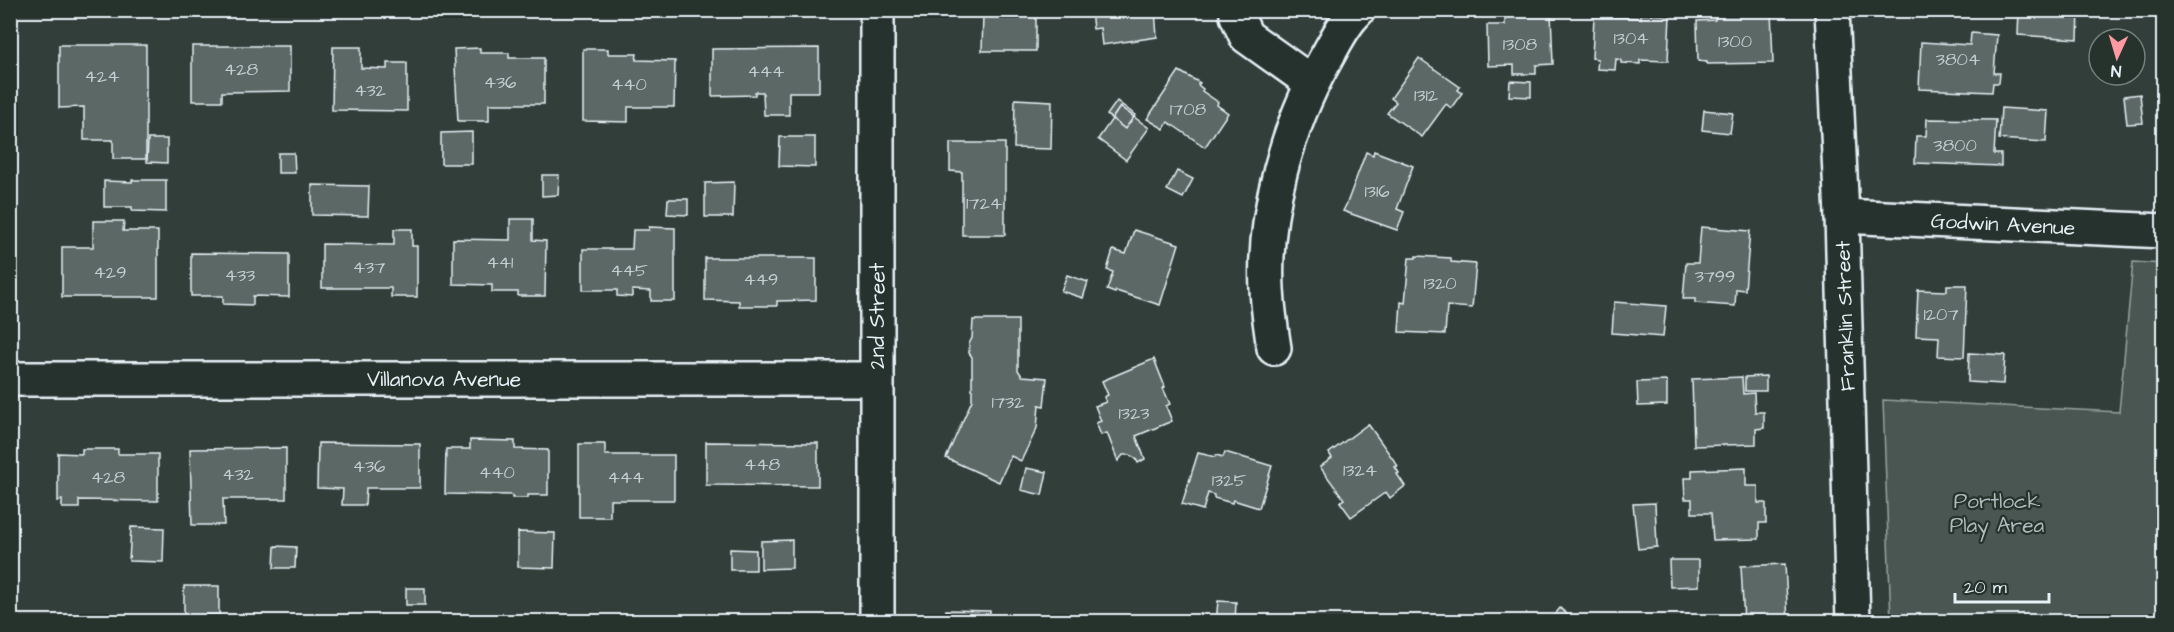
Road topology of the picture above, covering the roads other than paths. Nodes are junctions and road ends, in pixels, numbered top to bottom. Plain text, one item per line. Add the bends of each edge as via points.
1 (877, 10) edge
2 (1237, 10) edge
3 (1832, 10) edge
4 (1348, 13) edge
5 (1312, 83) junction
6 (1842, 216) junction
7 (2163, 231) edge
8 (1274, 348) dead end
9 (10, 379) edge
10 (877, 379) junction
11 (877, 621) edge
12 (1853, 621) edge

1 - 10 street, 2nd Street
2 - 5 street via 1246,36
3 - 6 street, Franklin Street
4 - 5 street
5 - 8 street via 1281,169 1269,236 1267,288
6 - 7 street, Godwin Avenue
6 - 12 street, Franklin Street
9 - 10 street, Villanova Avenue
10 - 11 street, 2nd Street

